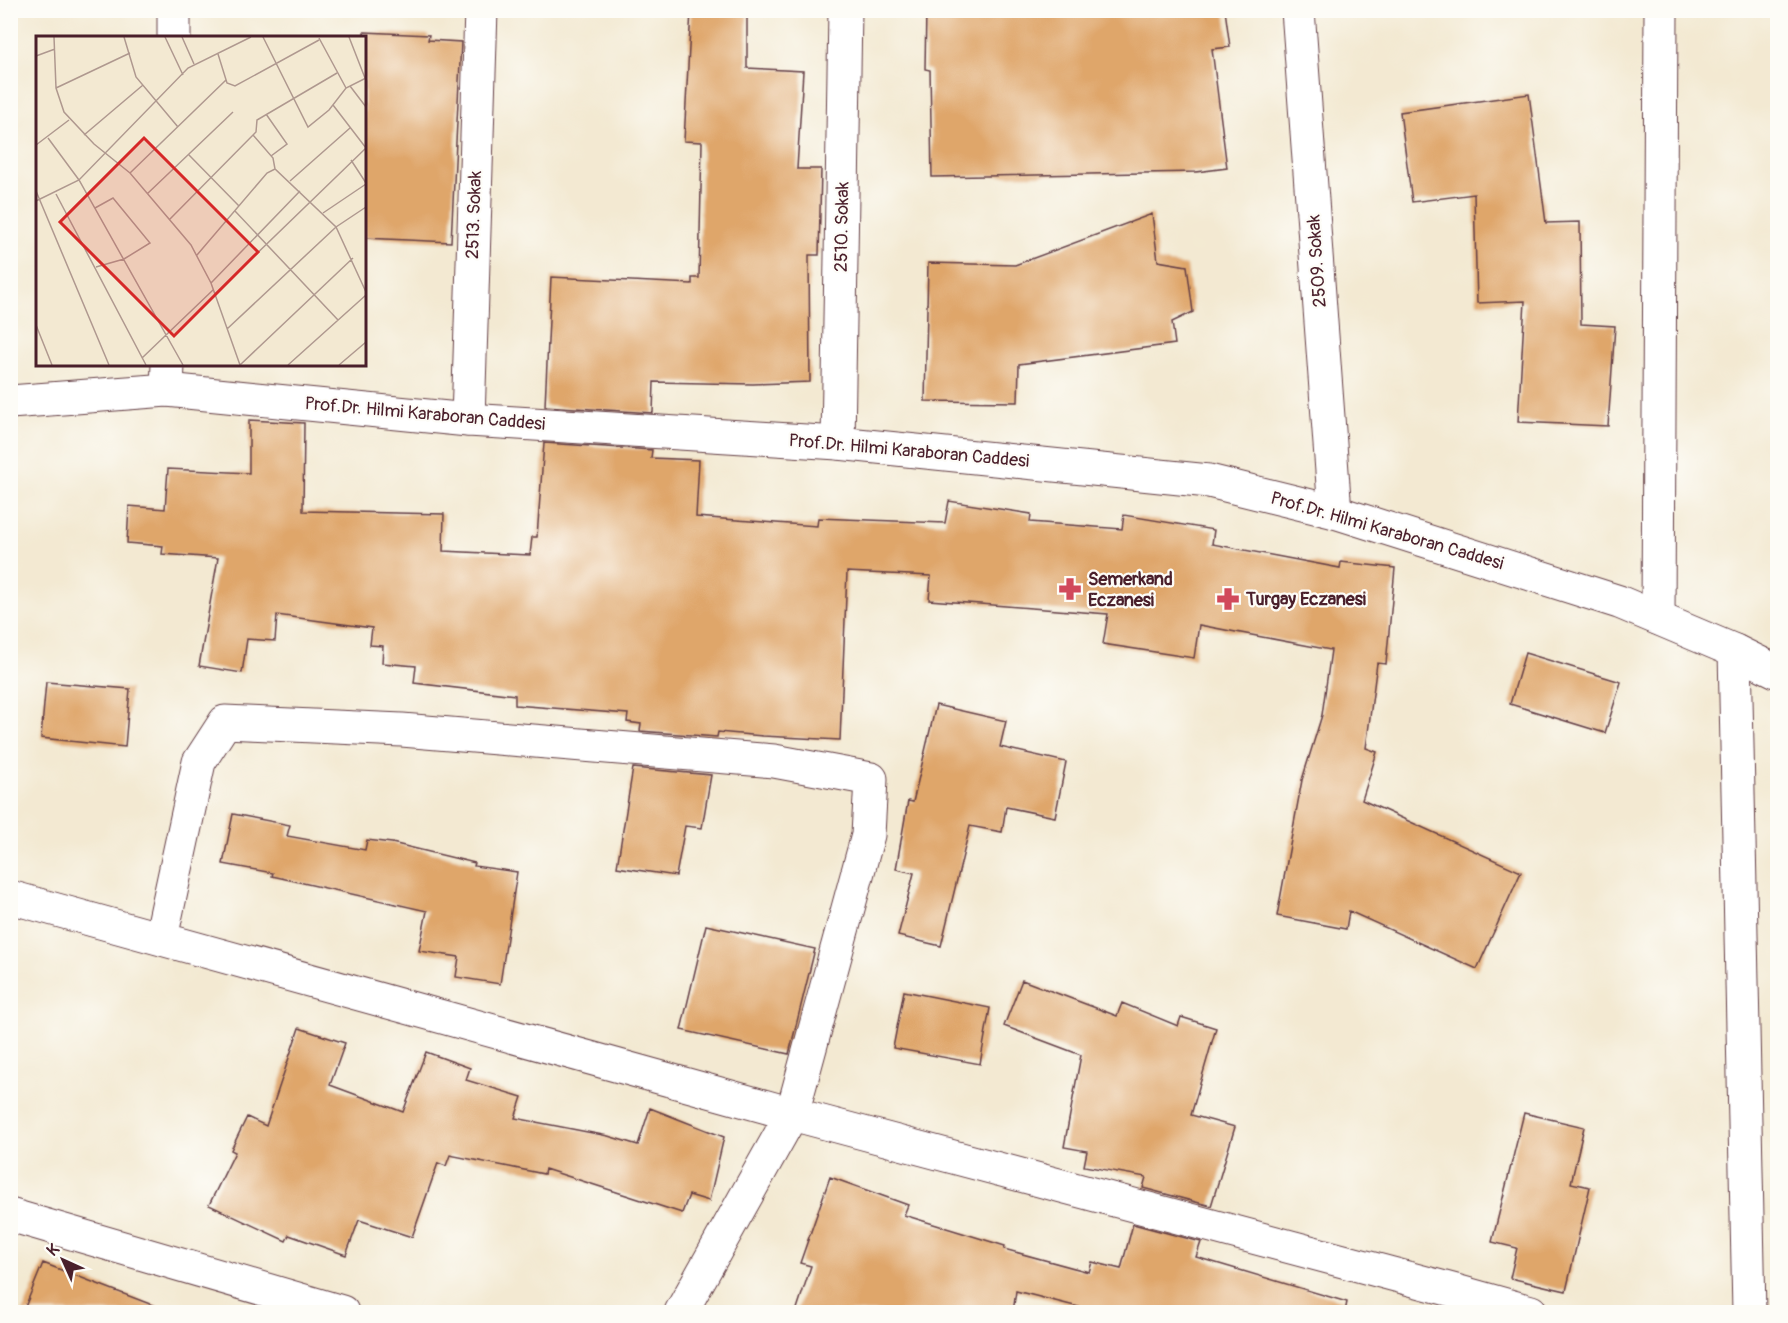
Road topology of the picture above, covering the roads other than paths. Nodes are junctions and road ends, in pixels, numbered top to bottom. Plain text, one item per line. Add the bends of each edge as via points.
1 (174, 10) edge
2 (481, 10) edge
3 (845, 10) edge
4 (1298, 10) edge
5 (1661, 10) edge
6 (174, 36) edge
7 (168, 377) edge
8 (10, 402) edge
9 (468, 420) junction
10 (838, 443) junction
11 (1335, 512) junction
12 (1658, 618) junction
13 (1735, 651) junction
14 (1778, 672) edge
15 (10, 897) edge
16 (161, 938) junction
17 (792, 1114) junction
18 (10, 1215) edge
19 (342, 1312) edge
20 (681, 1312) edge
21 (1531, 1312) edge
22 (1749, 1312) edge

1 - 6 street
2 - 9 street, 2513. Sokak
3 - 10 street, 2510. Sokak
4 - 11 street, 2509. Sokak
5 - 12 street
7 - 8 street, Prof.Dr. Hilmi Karaboran Caddesi
7 - 9 street, Prof.Dr. Hilmi Karaboran Caddesi
9 - 10 street, Prof.Dr. Hilmi Karaboran Caddesi
10 - 11 street, Prof.Dr. Hilmi Karaboran Caddesi via 1209,481
11 - 12 street, Prof.Dr. Hilmi Karaboran Caddesi
12 - 13 street, Prof.Dr. Hilmi Karaboran Caddesi
13 - 14 street, Prof.Dr. Hilmi Karaboran Caddesi
13 - 22 street
15 - 16 street
16 - 17 street
16 - 17 street via 199,762 225,722 402,730 774,760 871,779 868,835
17 - 20 street
17 - 21 street
18 - 19 street

